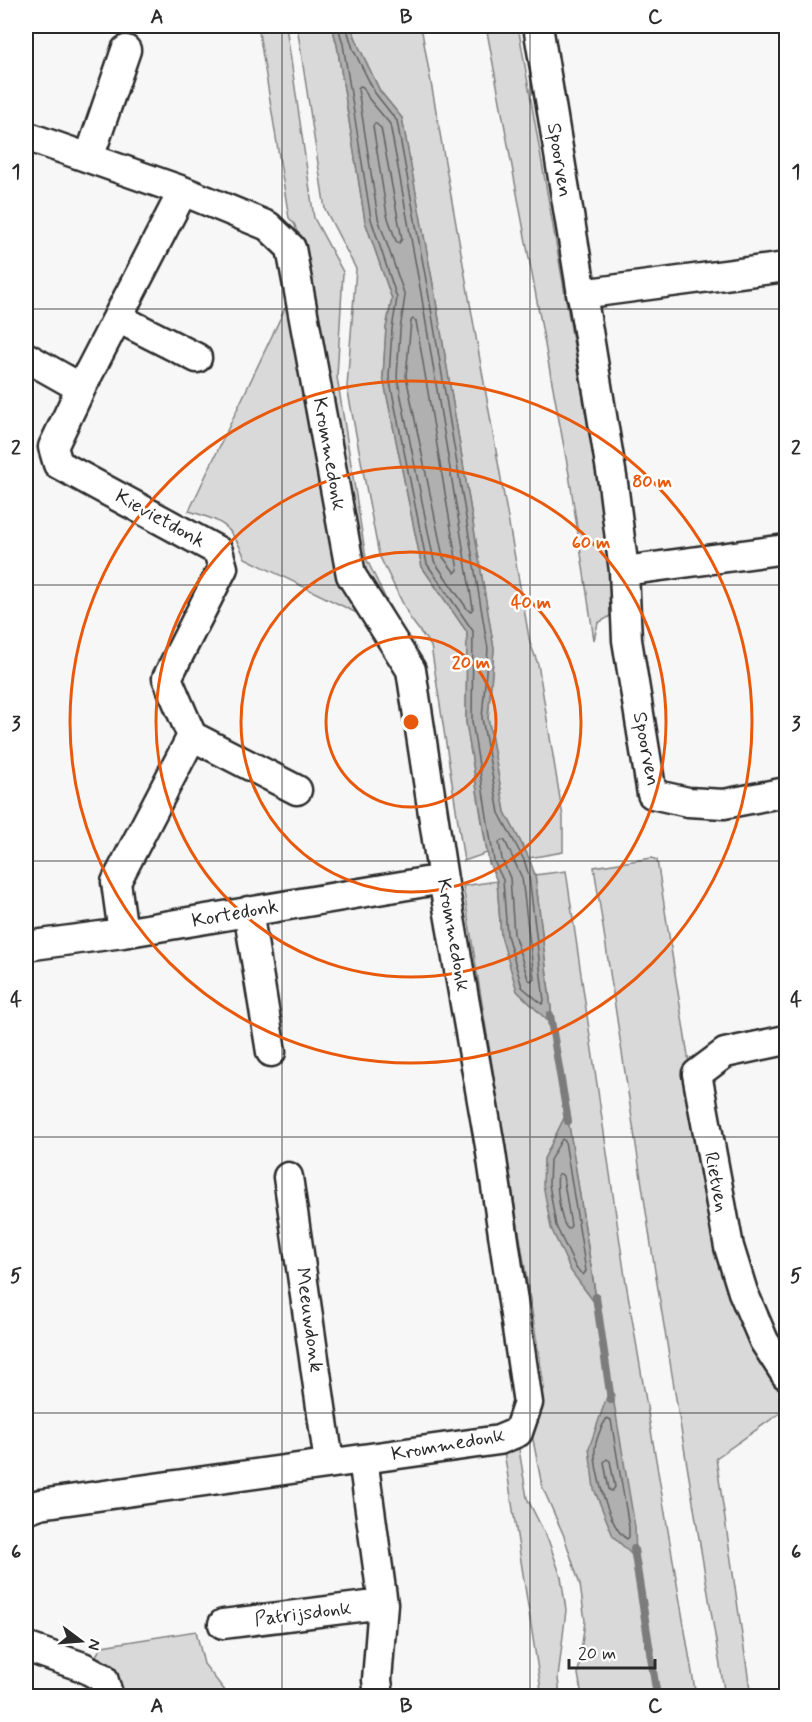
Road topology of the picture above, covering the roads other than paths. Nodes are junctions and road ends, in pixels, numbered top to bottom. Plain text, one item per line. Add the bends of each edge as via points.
1 (538, 26) edge
2 (126, 51) dead end
3 (26, 136) edge
4 (89, 158) junction
5 (183, 191) junction
6 (786, 267) edge
7 (581, 294) junction
8 (118, 318) junction
9 (26, 357) edge
10 (197, 358) dead end
11 (81, 388) junction
12 (786, 549) edge
13 (624, 571) junction
14 (192, 736) junction
15 (297, 790) dead end
16 (786, 792) edge
17 (443, 879) junction
18 (248, 911) junction
19 (123, 933) junction
20 (26, 946) edge
21 (786, 1040) edge
22 (271, 1052) dead end
23 (288, 1176) dead end
24 (786, 1375) edge
25 (363, 1459) junction
26 (329, 1464) junction
27 (26, 1509) edge
28 (383, 1604) junction
29 (224, 1624) dead end
30 (26, 1647) edge
31 (107, 1696) edge
32 (380, 1696) edge

1 - 7 street, Spoorven
2 - 4 street
3 - 4 street, Krommedonk
4 - 5 street, Krommedonk
5 - 8 street, Kievietdonk
5 - 17 street, Krommedonk via 268,226 291,248 351,575 411,670
6 - 7 street
7 - 13 street, Spoorven via 614,483
8 - 10 street
8 - 11 street, Kievietdonk
9 - 11 street
11 - 14 street, Kievietdonk via 53,447 58,464 218,551 223,568 167,678
12 - 13 street
13 - 16 street, Spoorven via 627,640 652,794 724,804
14 - 15 street
14 - 19 street via 116,882
17 - 18 street, Kortedonk
17 - 25 street, Krommedonk via 490,1146 528,1403 518,1432 499,1440
18 - 19 street, Kortedonk
18 - 22 street
19 - 20 street, Kortedonk
21 - 24 street, Rietven via 725,1053 697,1074 729,1247 764,1341
23 - 26 street, Meeuwdonk
25 - 26 street, Krommedonk
25 - 28 street, Patrijsdonk
26 - 27 street, Krommedonk
28 - 29 street, Patrijsdonk
28 - 32 street, Patrijsdonk via 377,1680
30 - 31 street via 103,1678

